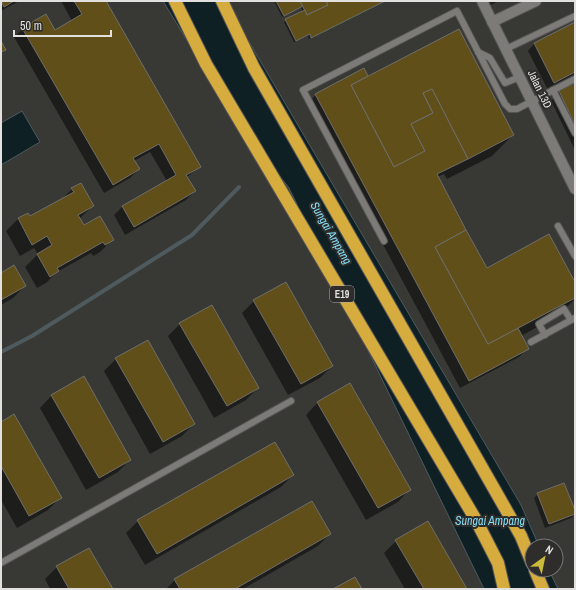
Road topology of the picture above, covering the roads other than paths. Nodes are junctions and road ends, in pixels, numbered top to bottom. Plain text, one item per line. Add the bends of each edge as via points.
1 (175, 1) edge
2 (222, 1) edge
3 (482, 1) edge
4 (536, 1) edge
5 (575, 16) edge
6 (492, 22) junction
7 (506, 49) junction
8 (478, 52) junction
9 (520, 77) junction
10 (575, 79) edge
11 (553, 90) junction
12 (532, 100) junction
13 (575, 133) edge
14 (575, 189) edge
15 (558, 226) dead end
16 (384, 241) dead end
17 (575, 256) edge
18 (573, 319) edge
19 (545, 335) junction
20 (532, 342) dead end
21 (291, 401) dead end
22 (524, 543) edge
23 (1, 563) edge
24 (538, 578) edge
25 (504, 589) edge
26 (543, 589) edge

1 - 25 highway, E19 via 206,64 476,520 498,564
2 - 22 highway via 254,68
3 - 6 street, Jalan 13D
4 - 6 street
5 - 7 lane
6 - 7 street, Jalan 13D
7 - 9 street, Jalan 13D
8 - 9 lane via 490,58 505,84
8 - 12 lane via 510,109 516,109
8 - 16 lane via 456,11 303,90
9 - 12 street, Jalan 13D
10 - 11 lane
11 - 12 lane
11 - 13 lane
12 - 14 street, Jalan 13D
15 - 17 lane
18 - 19 lane
18 - 19 lane via 564,309 539,324
19 - 20 lane
21 - 23 lane
24 - 26 highway

